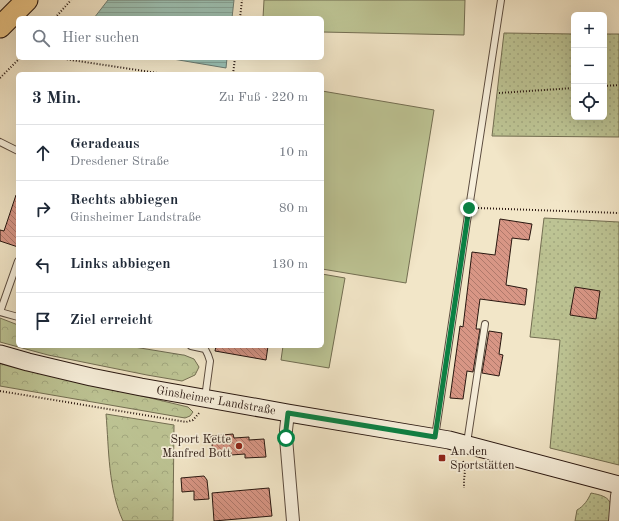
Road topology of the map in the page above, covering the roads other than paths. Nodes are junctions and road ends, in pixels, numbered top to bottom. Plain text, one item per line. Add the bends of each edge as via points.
1 (27, 0) edge
2 (501, 0) edge
3 (0, 27) edge
4 (0, 142) edge
5 (16, 150) edge
6 (16, 267) edge
7 (0, 312) edge
8 (16, 316) edge
9 (484, 324) dead end
10 (200, 348) edge
11 (0, 354) edge
12 (205, 398) junction
13 (288, 413) junction
14 (435, 437) junction
15 (467, 444) junction
16 (619, 485) edge
17 (292, 521) edge
18 (615, 521) edge

1 - 3 highway
2 - 14 lane
4 - 5 lane
6 - 7 lane
7 - 8 lane
9 - 15 lane
10 - 12 lane via 204,349 210,361
11 - 12 main road, Ginsheimer Landstraße via 91,377
12 - 13 main road, Ginsheimer Landstraße
13 - 14 main road, Ginsheimer Landstraße
13 - 17 street via 286,438
14 - 15 main road, Ginsheimer Landstraße
15 - 16 main road, Ginsheimer Landstraße
16 - 18 street

